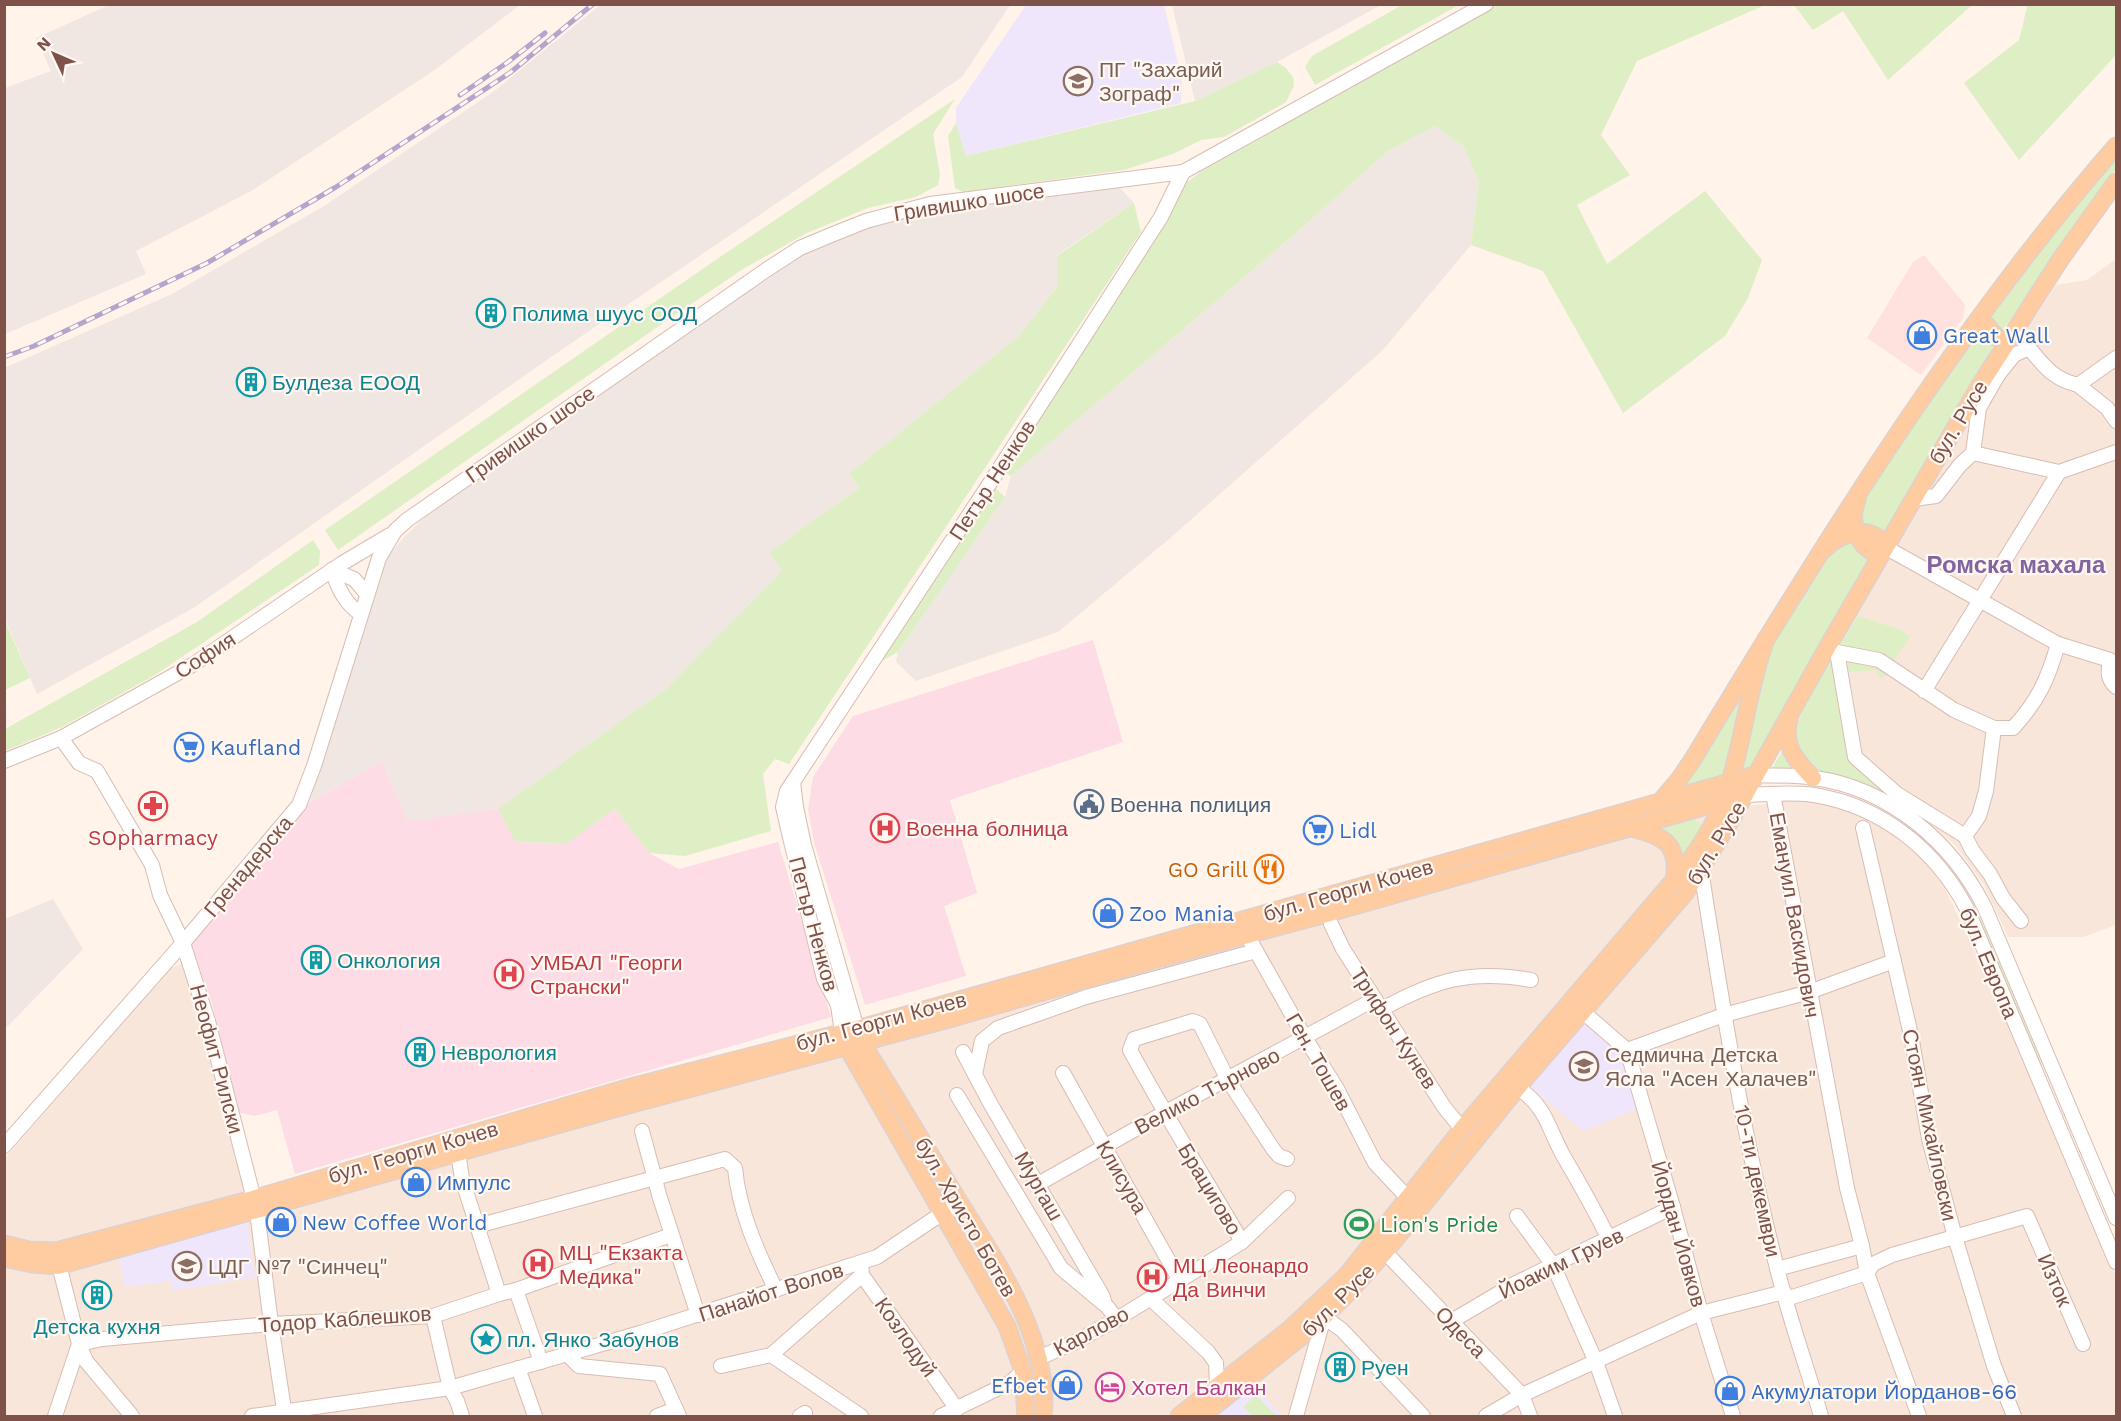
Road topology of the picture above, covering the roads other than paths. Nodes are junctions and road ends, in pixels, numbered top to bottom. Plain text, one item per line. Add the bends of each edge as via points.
1 (1486, 4) edge
2 (2116, 146) edge
3 (1182, 172) junction
4 (2116, 182) edge
5 (1980, 318) junction
6 (2004, 345) junction
7 (2116, 358) edge
8 (2078, 385) junction
9 (2116, 421) edge
10 (2116, 452) edge
11 (1973, 453) junction
12 (2059, 472) junction
13 (1868, 478) junction
14 (1912, 499) junction
15 (395, 531) junction
16 (1856, 532) junction
17 (1885, 547) junction
18 (1811, 565) junction
19 (332, 570) junction
20 (367, 594) junction
21 (1981, 600) junction
22 (361, 614) junction
23 (1766, 639) junction
24 (2058, 644) junction
25 (1832, 650) junction
26 (2116, 687) edge
27 (1924, 691) junction
28 (1791, 711) junction
29 (1994, 728) junction
30 (61, 738) junction
31 (4, 761) edge
32 (1755, 776) junction
33 (1813, 778) junction
34 (1730, 782) junction
35 (1773, 794) junction
36 (1745, 795) junction
37 (1724, 801) junction
38 (1660, 802) junction
39 (1631, 827) junction
40 (1863, 828) dead end
41 (1965, 836) junction
42 (1701, 870) junction
43 (1674, 881) junction
44 (2021, 921) dead end
45 (1331, 924) dead end
46 (1244, 927) junction
47 (183, 943) junction
48 (1256, 951) junction
49 (1154, 960) junction
50 (1894, 961) junction
51 (1183, 971) junction
52 (1531, 980) dead end
53 (1809, 992) junction
54 (1379, 1004) junction
55 (1583, 1012) junction
56 (1724, 1016) junction
57 (852, 1038) junction
58 (1305, 1038) junction
59 (1627, 1050) junction
60 (963, 1052) dead end
61 (1063, 1073) dead end
62 (975, 1074) junction
63 (1228, 1080) junction
64 (1518, 1088) junction
65 (957, 1095) dead end
66 (1164, 1113) junction
67 (1462, 1129) junction
68 (642, 1131) dead end
69 (4, 1146) edge
70 (457, 1146) junction
71 (1104, 1147) junction
72 (1287, 1160) dead end
73 (654, 1178) junction
74 (1038, 1184) junction
75 (1407, 1197) junction
76 (1288, 1198) dead end
77 (959, 1202) junction
78 (255, 1205) junction
79 (1673, 1207) junction
80 (943, 1213) junction
81 (1517, 1216) dead end
82 (2116, 1218) edge
83 (477, 1226) junction
84 (671, 1235) junction
85 (1955, 1237) junction
86 (1610, 1239) junction
87 (1242, 1242) junction
88 (4, 1244) edge
89 (1862, 1246) junction
90 (1385, 1252) junction
91 (4, 1258) edge
92 (57, 1258) junction
93 (2116, 1262) edge
94 (1553, 1265) junction
95 (862, 1269) junction
96 (1777, 1269) junction
97 (1867, 1273) junction
98 (1180, 1281) junction
99 (516, 1290) junction
100 (776, 1290) junction
101 (499, 1294) junction
102 (1785, 1295) junction
103 (1150, 1299) junction
104 (1105, 1304) junction
105 (1701, 1313) junction
106 (698, 1315) junction
107 (432, 1316) junction
108 (1324, 1317) junction
109 (1117, 1319) junction
110 (1450, 1322) junction
111 (271, 1324) junction
112 (1294, 1333) junction
113 (79, 1344) junction
114 (2083, 1344) dead end
115 (567, 1354) junction
116 (771, 1355) junction
117 (1313, 1355) junction
118 (1039, 1358) junction
119 (541, 1362) junction
120 (1596, 1362) junction
121 (721, 1366) dead end
122 (518, 1368) junction
123 (1023, 1371) junction
124 (1217, 1386) junction
125 (450, 1388) junction
126 (1522, 1395) junction
127 (957, 1409) junction
128 (678, 1413) edge
129 (285, 1415) edge
130 (55, 1416) edge
131 (132, 1416) edge
132 (252, 1416) edge
133 (462, 1416) edge
134 (535, 1416) edge
135 (657, 1416) edge
136 (861, 1416) edge
137 (941, 1416) edge
138 (1026, 1416) edge
139 (1043, 1416) edge
140 (1179, 1416) edge
141 (1202, 1416) edge
142 (1296, 1416) edge
143 (1423, 1416) edge
144 (1486, 1416) edge
145 (1530, 1416) edge
146 (1615, 1416) edge
147 (1733, 1416) edge
148 (1821, 1416) edge
149 (1920, 1416) edge
150 (2014, 1416) edge

1 - 3 street, Гривишко шосе
2 - 5 main road, бул. Русе
3 - 15 street, Гривишко шосе via 930,204 866,221 800,248
3 - 57 street, Петър Ненков via 1155,227 787,791 783,807 824,979
4 - 6 main road, бул. Русе
5 - 6 main road
5 - 13 main road, бул. Русе
6 - 14 main road, бул. Русе
7 - 8 street
8 - 9 street via 2107,408
8 - 11 street via 2053,375 2029,348 2014,355 1979,408
10 - 12 street
11 - 12 street
11 - 14 street via 1936,496
12 - 21 street
13 - 16 main road via 1855,506
13 - 18 main road, бул. Русе
14 - 17 main road, бул. Русе
15 - 19 street, София
15 - 20 street, Гренадерска via 379,558
16 - 17 main road via 1871,551
16 - 18 main road via 1834,540
17 - 21 street
17 - 25 main road, бул. Русе
18 - 23 main road, бул. Русе
19 - 20 street via 354,579
19 - 22 street via 346,600
19 - 30 street, София via 194,663
20 - 22 street, Гренадерска
21 - 24 street
21 - 27 street
22 - 47 street, Гренадерска via 299,805
23 - 34 main road, бул. Русе
23 - 38 main road, бул. Русе via 1693,759
24 - 26 street via 2110,660 2108,673
24 - 29 street via 2041,692 2029,711 2013,728
25 - 27 street via 1879,660
25 - 28 main road, бул. Русе
25 - 41 street via 1855,757 1897,794
27 - 29 street
28 - 32 main road, бул. Русе
28 - 33 main road via 1788,744
29 - 41 street via 1986,791 1979,816
30 - 31 street, София
30 - 47 street, Неофит Рилски via 79,763 97,771 152,865 160,895
32 - 33 street, бул. Европа
32 - 34 main road, бул. Георги Кочев
32 - 36 main road, бул. Русе
33 - 82 street, бул. Европа via 1854,788 1904,814 1940,843 1968,876
34 - 37 main road, бул. Русе
34 - 38 main road, бул. Георги Кочев
35 - 36 street, бул. Европа
35 - 53 street, Емануил Васкидович
35 - 93 street, бул. Европа via 1815,795 1872,814 1920,847 1951,881 1967,909
36 - 37 main road, бул. Георги Кочев
36 - 42 main road, бул. Русе
37 - 39 main road, бул. Георги Кочев
37 - 43 main road, бул. Русе via 1694,856
38 - 46 main road, бул. Георги Кочев
39 - 43 main road via 1655,833 1668,844 1676,861
39 - 46 main road, бул. Георги Кочев
40 - 50 street, Стоян Михайловски
41 - 44 street
42 - 55 main road, бул. Русе
42 - 56 street, 10-ти декември
43 - 67 main road, бул. Русе
45 - 54 street, Трифон Кунев
46 - 48 street, Ген. Тошев
46 - 49 main road, бул. Георги Кочев
46 - 57 main road, бул. Георги Кочев
47 - 69 street, Гренадерска
47 - 78 street, Неофит Рилски via 208,1021
48 - 51 street
48 - 58 street, Ген. Тошев
49 - 51 street
49 - 57 main road, бул. Георги Кочев
50 - 53 street
50 - 85 street, Стоян Михайловски via 1929,1139
51 - 62 street via 1086,997 998,1028 982,1041
52 - 54 street, Велико Търново via 1486,974 1460,978
53 - 56 street
53 - 89 street, Емануил Васкидович
54 - 58 street, Велико Търново
54 - 67 street, Трифон Кунев
55 - 59 street
55 - 64 main road, бул. Русе
56 - 59 street
56 - 96 street, 10-ти декември
57 - 70 main road, бул. Георги Кочев via 623,1089
57 - 77 main road, бул. Христо Ботев
57 - 80 main road, бул. Христо Ботев
58 - 63 street, Велико Търново
58 - 75 street, Ген. Тошев via 1336,1087 1375,1163
59 - 79 street, Йордан Йовков
60 - 62 street, Мургаш
61 - 71 street, Клисура
62 - 74 street, Мургаш
63 - 66 street, Велико Търново
63 - 66 street, Брацигово via 1200,1024 1193,1021 1134,1039 1130,1050
63 - 72 street via 1273,1149
64 - 86 street via 1542,1109
64 - 90 main road, бул. Русе
65 - 104 street via 1061,1268
66 - 71 street, Велико Търново
66 - 87 street, Брацигово
67 - 75 main road, бул. Русе
68 - 73 street
70 - 78 main road, бул. Георги Кочев
70 - 83 street via 462,1179
71 - 74 street, Велико Търново
71 - 98 street, Клисура
73 - 83 street
73 - 84 street
73 - 100 street via 725,1158 735,1168 754,1245
74 - 104 street, Мургаш
75 - 112 main road, бул. Русе via 1347,1275
76 - 87 street, Карлово
77 - 80 street, Панайот Волов
77 - 118 main road, бул. Христо Ботев via 994,1258
78 - 92 main road, бул. Георги Кочев
78 - 111 street, Неофит Рилски
79 - 86 street, Йоаким Груев
79 - 105 street, Йордан Йовков
80 - 95 street, Панайот Волов
80 - 123 main road, бул. Христо Ботев via 1007,1326
81 - 94 street
83 - 101 street
84 - 99 street, Тодор Каблешков
84 - 106 street
85 - 97 street via 1892,1255 1874,1263
85 - 114 street, Изток via 2026,1216
85 - 150 street, Стоян Михайловски via 1994,1366
86 - 94 street, Йоаким Груев
87 - 98 street, Карлово
88 - 92 main road, бул. Георги Кочев
89 - 96 street
89 - 97 street, Емануил Васкидович
90 - 108 main road, бул. Русе
90 - 110 street, Одеса
91 - 92 main road, бул. Георги Кочев via 32,1264
92 - 113 street
94 - 110 street, Йоаким Груев
94 - 120 street
95 - 100 street, Панайот Волов
95 - 116 street
95 - 127 street, Козлодуй
96 - 102 street, 10-ти декември
97 - 102 street
97 - 149 street, Емануил Васкидович
98 - 103 street, Карлово
99 - 101 street, Тодор Каблешков
99 - 119 street
100 - 106 street, Панайот Волов
101 - 107 street, Тодор Каблешков
102 - 105 street
102 - 148 street, 10-ти декември
103 - 109 street, Карлово
103 - 124 street via 1208,1352 1216,1363
104 - 109 street, Мургаш
105 - 120 street
105 - 147 street, Йордан Йовков
106 - 115 street, Панайот Волов
107 - 111 street, Тодор Каблешков
107 - 125 street
108 - 112 main road, бул. Русе
108 - 117 street
108 - 143 street via 1342,1330
109 - 118 street, Карлово
110 - 126 street, Одеса
111 - 113 street, Тодор Каблешков
111 - 129 street, Неофит Рилски
112 - 117 street
112 - 124 main road, бул. Русе
112 - 141 main road, бул. Русе
113 - 130 street
113 - 131 street via 86,1361
115 - 119 street, Панайот Волов
115 - 128 street via 579,1366 590,1369 660,1374
116 - 121 street
116 - 136 street
117 - 142 street
118 - 139 main road, бул. Христо Ботев
119 - 122 street, Панайот Волов
120 - 126 street
120 - 146 street
122 - 125 street, Панайот Волов
122 - 134 street
123 - 127 street via 1011,1382
123 - 138 main road, бул. Христо Ботев
124 - 140 main road, бул. Русе
125 - 129 street, Панайот Волов
125 - 133 street
126 - 144 street
126 - 145 street, Одеса
127 - 137 street
128 - 135 street
129 - 132 street, Панайот Волов

